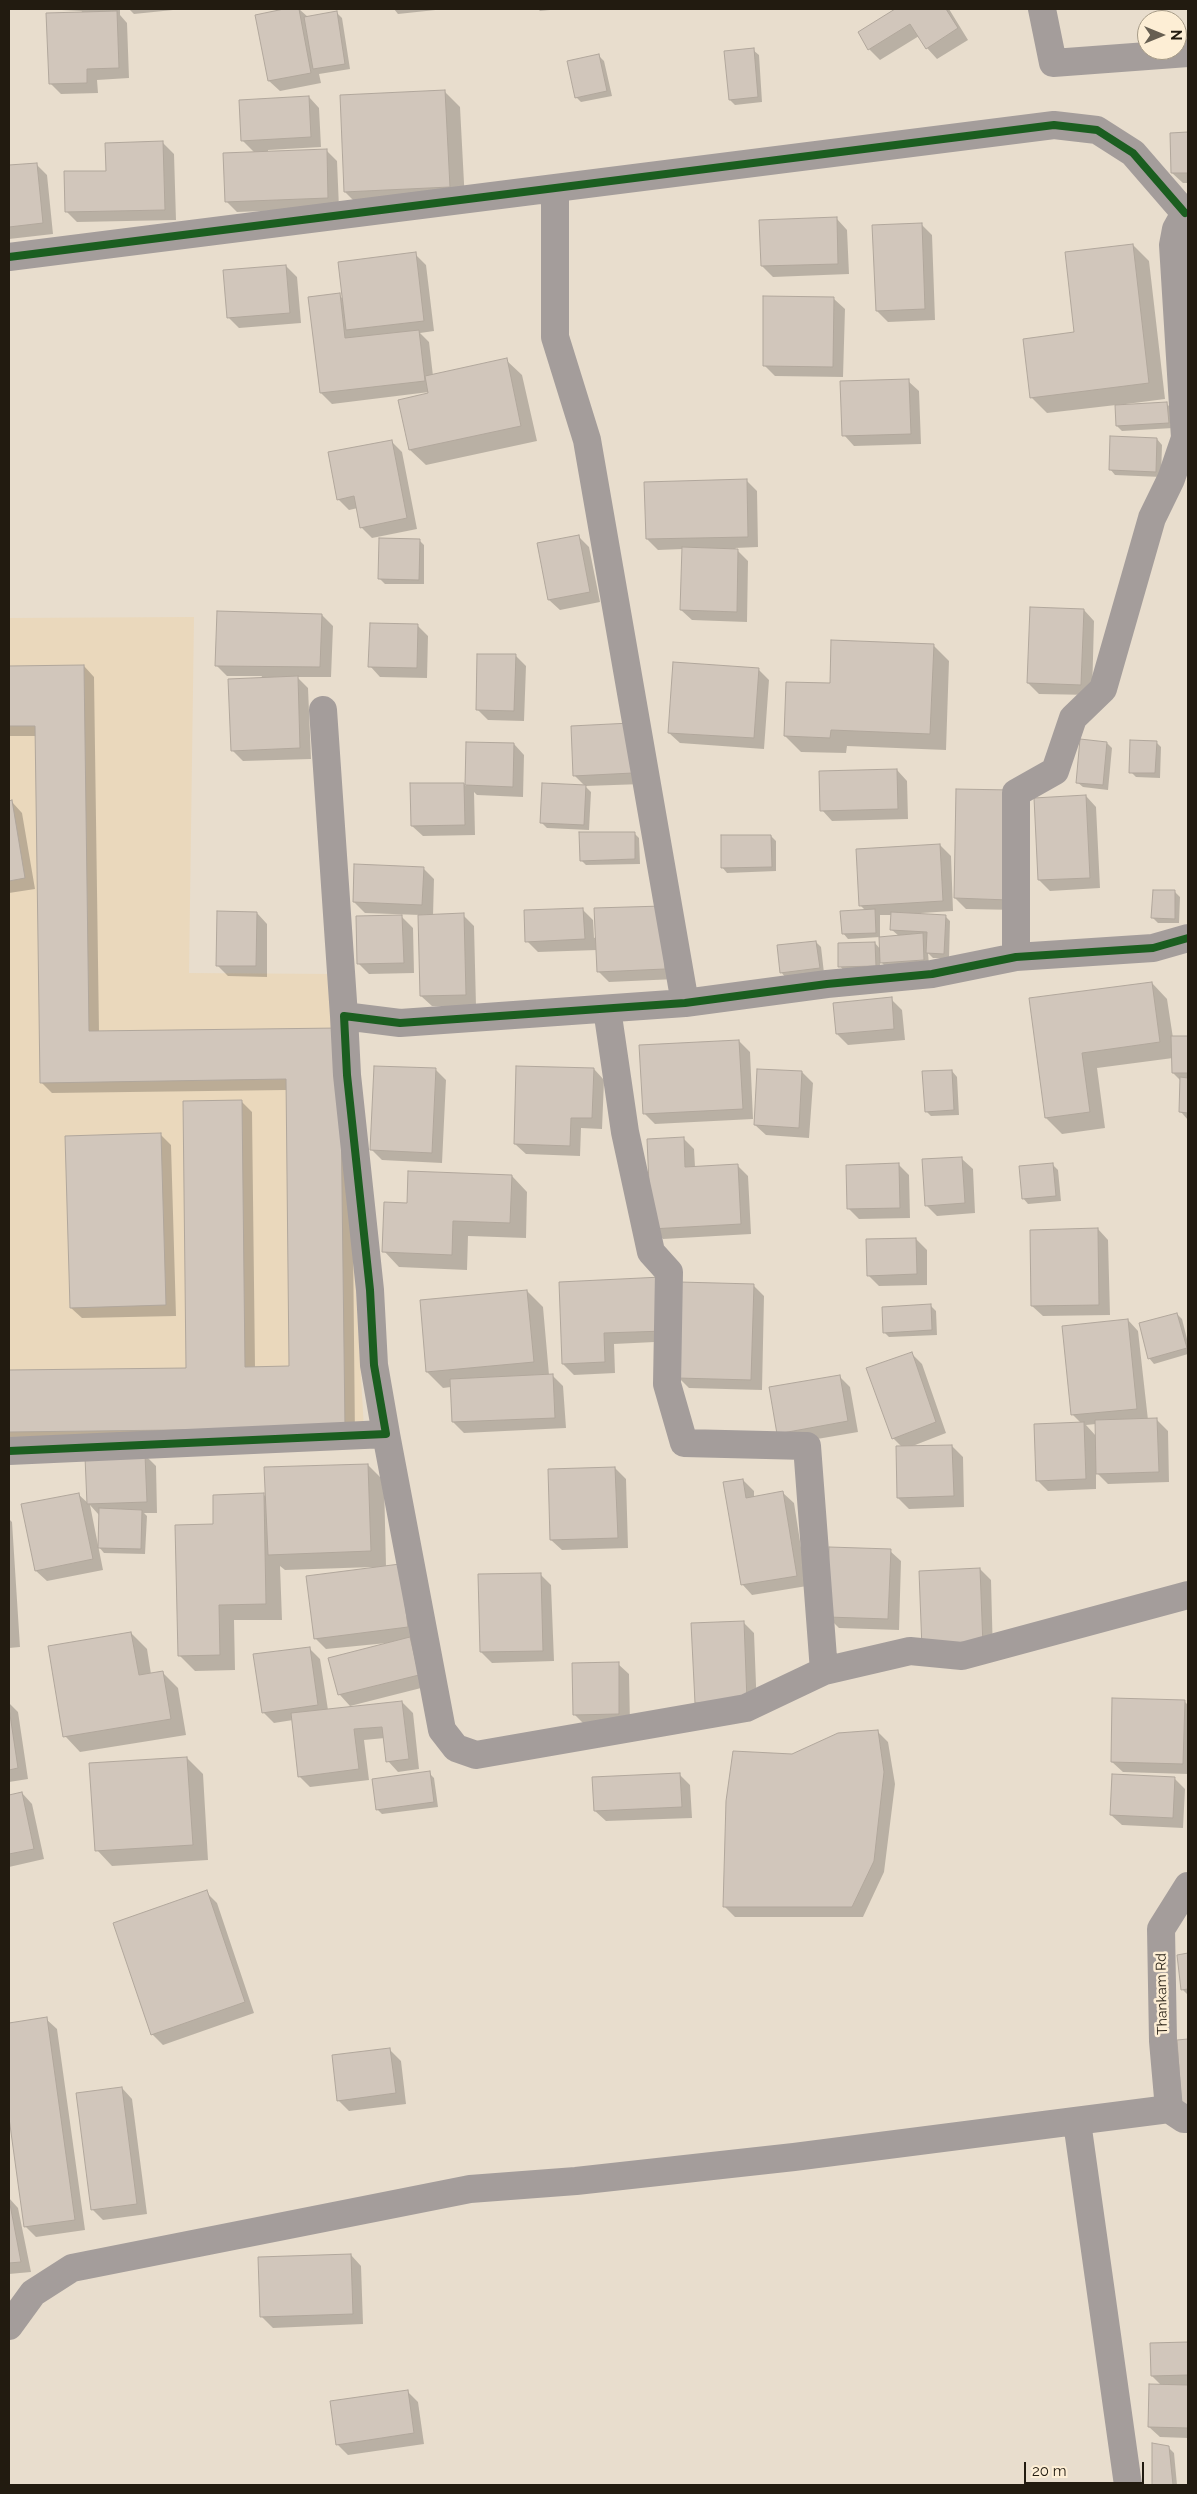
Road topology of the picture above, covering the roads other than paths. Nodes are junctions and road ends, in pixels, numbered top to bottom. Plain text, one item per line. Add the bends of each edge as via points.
1 (1042, 9) edge
2 (1188, 52) edge
3 (556, 188) junction
4 (1186, 212) edge
5 (9, 257) edge
6 (323, 710) dead end
7 (1188, 938) edge
8 (1016, 957) junction
9 (685, 1003) junction
10 (607, 1009) junction
11 (344, 1016) junction
12 (386, 1434) junction
13 (9, 1451) edge
14 (1188, 1595) edge
15 (824, 1671) junction
16 (1188, 1886) edge
17 (1178, 2114) edge
18 (1078, 2122) junction
19 (9, 2326) edge
20 (1128, 2485) edge

1 - 2 street via 1054,64
3 - 4 street via 1054,125 1097,130 1133,153
3 - 5 street
3 - 9 street via 556,337 587,440
4 - 8 street via 1176,229 1173,245 1185,438 1152,518 1103,689 1074,718 1055,771 1016,793
6 - 11 street
7 - 8 street via 1153,948
8 - 9 street via 932,974
9 - 10 street
10 - 11 street via 400,1022
10 - 15 street via 625,1132 651,1252 669,1272 667,1384 684,1443 807,1446
11 - 12 street via 374,1365
12 - 13 street
12 - 15 street via 442,1730 456,1748 476,1755 746,1708
14 - 15 street via 962,1656 910,1650
16 - 17 street, Thankam Rd via 1161,1929 1163,2041
17 - 18 street
18 - 19 street via 596,2179 470,2189 72,2268 33,2293
18 - 20 street

